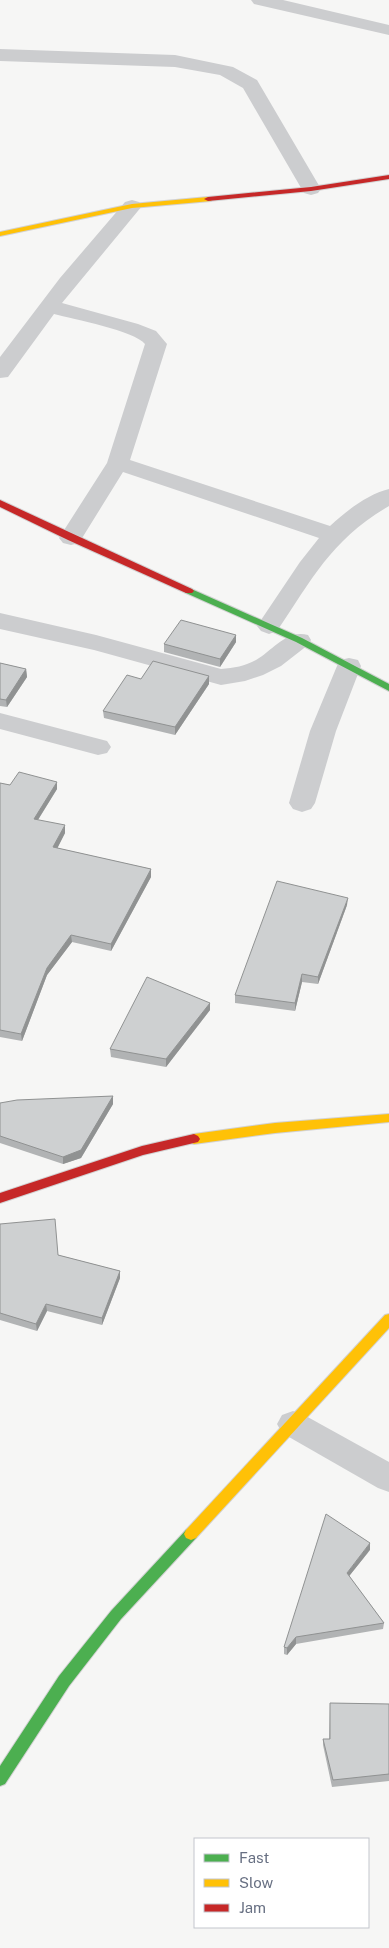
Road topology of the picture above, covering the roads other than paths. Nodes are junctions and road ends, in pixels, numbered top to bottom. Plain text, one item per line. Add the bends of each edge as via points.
1 (260, 0) edge
2 (389, 30) edge
3 (0, 55) edge
4 (389, 177) edge
5 (311, 189) junction
6 (132, 206) junction
7 (0, 234) edge
8 (49, 306) junction
9 (0, 372) edge
10 (118, 463) junction
11 (389, 496) edge
12 (0, 503) edge
13 (334, 535) junction
14 (71, 538) junction
15 (0, 621) edge
16 (270, 626) junction
17 (299, 640) junction
18 (349, 666) junction
19 (389, 688) edge
20 (0, 721) edge
21 (98, 747) dead end
22 (302, 803) dead end
23 (389, 1118) edge
24 (0, 1198) edge
25 (389, 1319) edge
26 (294, 1424) junction
27 (389, 1478) edge
28 (0, 1779) edge

1 - 2 street
3 - 5 street via 175,61 226,71 250,84
4 - 5 street
5 - 6 street
6 - 7 street
6 - 8 street
8 - 9 street
8 - 10 street via 131,328 149,335 156,344
10 - 13 street
10 - 14 street
11 - 13 street via 362,512
12 - 14 street
13 - 16 street
14 - 16 street
15 - 17 street via 221,677 237,676 264,667
16 - 17 street
17 - 18 street
18 - 19 street
18 - 22 street via 323,731
20 - 21 street
23 - 24 street via 214,1135 119,1158 33,1190
25 - 26 street
26 - 27 street
26 - 28 street via 116,1615 64,1681

